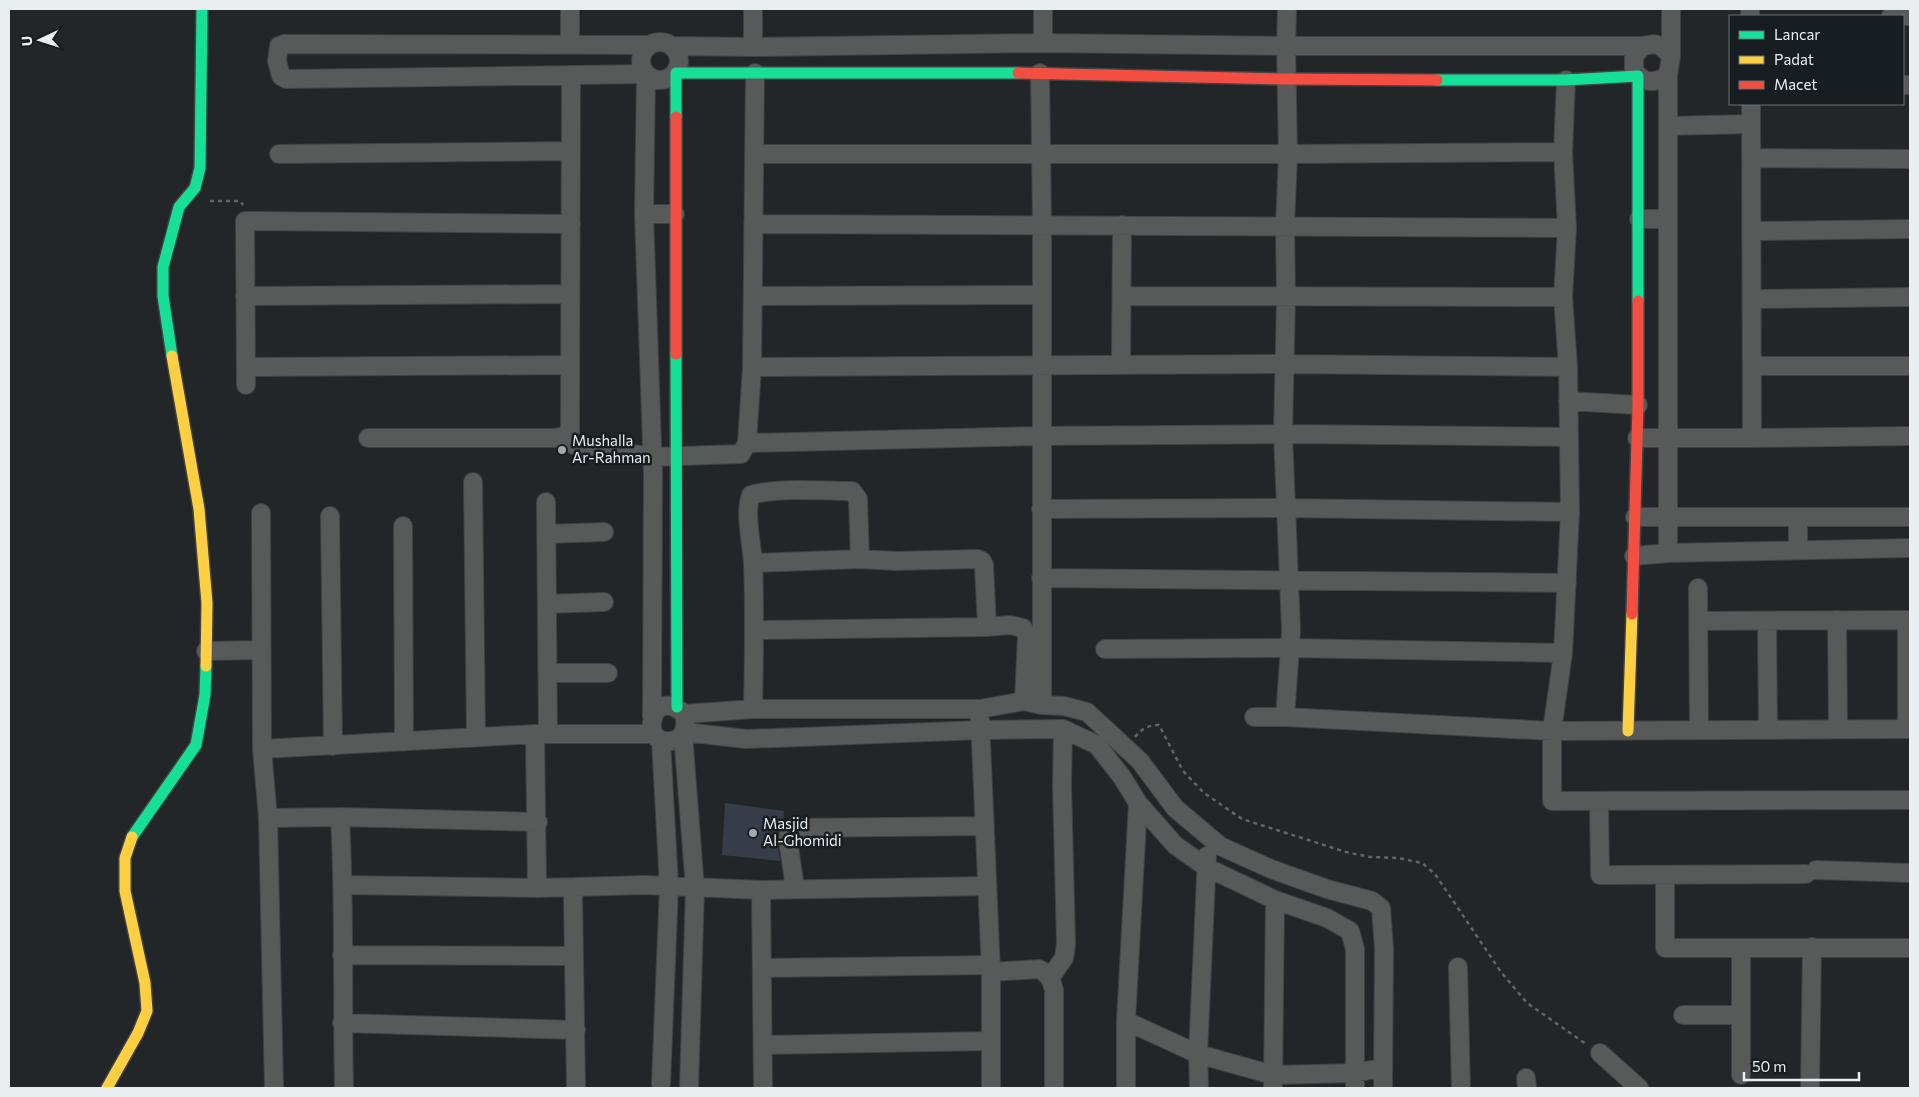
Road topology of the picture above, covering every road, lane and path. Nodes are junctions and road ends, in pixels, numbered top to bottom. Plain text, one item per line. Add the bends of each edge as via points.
1 (202, 9) edge
2 (570, 9) edge
3 (753, 9) edge
4 (1043, 9) edge
5 (1287, 9) edge
6 (1671, 9) edge
7 (1043, 43) junction
8 (570, 45) junction
9 (648, 45) junction
10 (674, 46) junction
11 (781, 46) junction
12 (1286, 46) junction
13 (1642, 46) junction
14 (753, 47) junction
15 (1671, 56) junction
16 (676, 73) junction
17 (755, 73) junction
18 (781, 73) junction
19 (1040, 73) junction
20 (646, 74) junction
21 (1668, 75) junction
22 (571, 76) junction
23 (1638, 76) junction
24 (1286, 79) junction
25 (1566, 80) junction
26 (1751, 105) edge
27 (1751, 124) junction
28 (1668, 126) junction
29 (571, 151) junction
30 (1563, 152) junction
31 (279, 154) dead end
32 (754, 154) junction
33 (1288, 154) junction
34 (1042, 155) junction
35 (1751, 158) junction
36 (1910, 160) edge
37 (208, 201) dead end
38 (644, 214) junction
39 (675, 214) junction
40 (1639, 219) junction
41 (1668, 219) junction
42 (245, 221) junction
43 (570, 224) junction
44 (753, 224) junction
45 (1042, 224) junction
46 (1122, 225) junction
47 (1285, 226) junction
48 (1567, 228) junction
49 (1910, 229) edge
50 (1752, 230) junction
51 (570, 294) junction
52 (1042, 295) junction
53 (245, 296) junction
54 (753, 296) junction
55 (1122, 296) junction
56 (1286, 297) junction
57 (1563, 297) junction
58 (1910, 297) edge
59 (1752, 299) junction
60 (1285, 364) junction
61 (570, 365) junction
62 (1121, 365) junction
63 (1042, 366) junction
64 (1752, 366) junction
65 (1910, 366) edge
66 (246, 367) junction
67 (752, 367) junction
68 (1568, 367) junction
69 (246, 385) dead end
70 (1568, 401) junction
71 (1638, 405) junction
72 (1283, 434) junction
73 (564, 436) junction
74 (1042, 436) junction
75 (1910, 436) edge
76 (1569, 437) junction
77 (368, 438) dead end
78 (1637, 438) junction
79 (1752, 438) junction
80 (1668, 439) junction
81 (747, 443) junction
82 (677, 464) junction
83 (652, 465) junction
84 (474, 482) dead end
85 (546, 502) dead end
86 (1286, 508) junction
87 (1041, 509) junction
88 (1570, 512) junction
89 (261, 513) dead end
90 (330, 516) dead end
91 (1635, 517) junction
92 (1668, 517) junction
93 (1798, 517) junction
94 (1910, 517) edge
95 (403, 526) dead end
96 (604, 532) dead end
97 (546, 534) junction
98 (1910, 548) edge
99 (1798, 550) junction
100 (1668, 553) junction
101 (1634, 556) junction
102 (860, 559) junction
103 (753, 563) junction
104 (1041, 578) junction
105 (1289, 579) junction
106 (1566, 583) junction
107 (1698, 588) dead end
108 (604, 602) dead end
109 (547, 604) junction
110 (1837, 620) junction
111 (1909, 620) edge
112 (1698, 621) junction
113 (1767, 621) junction
114 (987, 627) junction
115 (754, 630) junction
116 (1290, 648) junction
117 (1105, 649) dead end
118 (261, 650) junction
119 (206, 651) junction
120 (1563, 652) junction
121 (608, 673) dead end
122 (548, 674) junction
123 (1024, 701) junction
124 (1042, 705) junction
125 (753, 709) junction
126 (980, 709) junction
127 (680, 711) junction
128 (1254, 717) dead end
129 (1285, 717) junction
130 (1064, 729) junction
131 (1838, 729) junction
132 (656, 730) junction
133 (981, 730) junction
134 (1628, 730) junction
135 (1699, 730) junction
136 (1768, 730) junction
137 (1552, 731) junction
138 (684, 733) junction
139 (542, 734) junction
140 (476, 738) junction
141 (404, 742) junction
142 (333, 746) junction
143 (1126, 748) junction
144 (262, 749) junction
145 (1909, 800) edge
146 (1599, 801) junction
147 (1138, 804) junction
148 (340, 817) junction
149 (268, 818) junction
150 (538, 822) junction
151 (985, 826) junction
152 (690, 832) junction
153 (666, 833) junction
154 (1209, 838) junction
155 (1206, 866) junction
156 (1910, 874) edge
157 (1665, 875) junction
158 (344, 885) junction
159 (669, 886) junction
160 (987, 886) junction
161 (575, 887) junction
162 (538, 888) junction
163 (695, 888) junction
164 (795, 888) junction
165 (760, 890) junction
166 (1275, 900) junction
167 (1812, 947) junction
168 (1741, 948) junction
169 (1910, 948) edge
170 (342, 955) junction
171 (574, 956) junction
172 (1458, 967) dead end
173 (762, 968) junction
174 (991, 969) junction
175 (1050, 978) junction
176 (1683, 1015) dead end
177 (1741, 1015) junction
178 (1126, 1020) junction
179 (342, 1024) junction
180 (576, 1030) junction
181 (991, 1041) junction
182 (762, 1045) junction
183 (1600, 1053) joint
184 (1198, 1054) junction
185 (1382, 1068) junction
186 (1741, 1075) dead end
187 (1355, 1081) edge
188 (1273, 1082) edge
189 (661, 1084) dead end
190 (107, 1088) edge
191 (274, 1088) edge
192 (344, 1088) edge
193 (576, 1088) edge
194 (689, 1088) edge
195 (763, 1088) edge
196 (992, 1088) edge
197 (1054, 1088) edge
198 (1126, 1088) edge
199 (1199, 1088) edge
200 (1382, 1088) edge
201 (1461, 1088) edge
202 (1639, 1088) edge
203 (1810, 1088) edge

1 - 119 street via 200,168 195,188 179,206 163,267 163,296 199,509 208,603
2 - 8 street
3 - 14 street
4 - 7 street
5 - 12 street
6 - 15 street
7 - 11 street
7 - 12 street
8 - 9 street
8 - 22 street via 284,44 279,46 277,60 281,76 286,79
9 - 10 street via 661,41
9 - 20 street via 641,57
10 - 14 street
10 - 16 street via 680,60
11 - 14 street
11 - 18 street
12 - 13 street
12 - 24 street
13 - 15 street via 1661,46
13 - 23 street via 1634,57 1634,70
15 - 21 street
16 - 17 street
16 - 20 street via 663,80
16 - 39 street
17 - 18 street
17 - 32 street
18 - 19 street
19 - 24 street
19 - 34 street
20 - 22 street
20 - 38 street
21 - 23 street via 1656,82
21 - 28 street
22 - 29 street
23 - 25 street
23 - 40 street
24 - 25 street
24 - 33 street
25 - 30 street
26 - 27 street
27 - 28 street
27 - 35 street
28 - 41 street
29 - 31 street
29 - 43 street
30 - 33 street
30 - 48 street
32 - 34 street
32 - 44 street
33 - 34 street
33 - 47 street
34 - 45 street
35 - 36 street
35 - 50 street
37 - 42 path via 240,201
38 - 39 street
38 - 83 street
39 - 82 street
40 - 41 street
40 - 71 street
41 - 80 street
42 - 43 street
42 - 53 street
43 - 51 street
44 - 45 street
44 - 54 street
45 - 46 street
45 - 52 street
46 - 47 street
46 - 55 street
47 - 48 street
47 - 56 street
48 - 57 street
49 - 50 street
50 - 59 street
51 - 53 street
51 - 61 street
52 - 54 street
52 - 63 street
53 - 66 street
54 - 67 street
55 - 56 street
55 - 62 street
56 - 57 street
56 - 60 street
57 - 68 street
58 - 59 street
59 - 64 street
60 - 62 street
60 - 68 street
60 - 72 street
61 - 66 street
61 - 73 street via 570,431
62 - 63 street
63 - 67 street
63 - 74 street
64 - 65 street
64 - 79 street
66 - 69 street
67 - 81 street
68 - 70 street
70 - 71 street
70 - 76 street
71 - 78 street
72 - 74 street
72 - 76 street
72 - 86 street
73 - 77 street
73 - 83 street via 574,445
74 - 81 street
74 - 87 street
75 - 79 street
76 - 88 street
78 - 80 street
78 - 91 street
79 - 80 street
80 - 92 street
81 - 82 street via 741,454
82 - 83 street
82 - 127 street
83 - 132 street
84 - 140 street
85 - 97 street
86 - 87 street
86 - 88 street
86 - 105 street
87 - 104 street
88 - 106 street
89 - 118 street
90 - 142 street
91 - 92 street
91 - 101 street
92 - 93 street
92 - 100 street
93 - 94 street
93 - 99 street
95 - 141 street
96 - 97 street
97 - 109 street
98 - 99 street
99 - 100 street
100 - 101 street
101 - 134 street
102 - 103 street
102 - 103 street via 856,495 852,491 764,492 751,495 749,500
102 - 114 street via 982,560
103 - 115 street
104 - 105 street
104 - 124 street
105 - 106 street
105 - 116 street
106 - 120 street
107 - 112 street
108 - 109 street
109 - 122 street
110 - 111 street
110 - 113 street
110 - 131 street
111 - 131 street via 1907,729
112 - 113 street
112 - 135 street
113 - 136 street
114 - 115 street
114 - 123 street via 1010,625 1023,628 1025,632
115 - 125 street
116 - 117 street
116 - 120 street
116 - 129 street
118 - 119 street
118 - 144 street
119 - 190 street via 205,695 196,745 132,836 125,858 126,891 145,983 146,1011 138,1033
120 - 137 street
121 - 122 street
122 - 139 street
123 - 124 street
123 - 126 street
124 - 143 street via 1087,712
125 - 126 street
125 - 127 street
126 - 133 street
127 - 132 street via 667,706 658,709
127 - 138 street via 687,724
128 - 129 street
129 - 137 street
130 - 133 street
130 - 147 street via 1097,745
130 - 175 street via 1062,785 1066,944 1064,958
131 - 136 street
132 - 138 street via 669,742
132 - 139 street
132 - 153 street
133 - 138 street via 746,739
133 - 151 street
134 - 135 street
134 - 137 street
135 - 136 street
137 - 146 street via 1552,801
138 - 152 street
139 - 140 street
139 - 150 street
140 - 141 street
141 - 142 street
142 - 144 street
143 - 154 street via 1140,761 1175,808
143 - 183 path via 1140,731 1159,725 1184,771 1204,794 1242,819 1346,852 1422,863 1434,874 1501,972 1527,1003
144 - 149 street
145 - 146 street
146 - 157 street via 1600,875
147 - 155 street via 1175,844
147 - 178 street
148 - 149 street
148 - 150 street
148 - 158 street
149 - 191 street
150 - 162 street
151 - 160 street
151 - 164 street via 792,828 788,840
152 - 153 street
152 - 163 street
153 - 159 street
154 - 155 street
154 - 185 street via 1271,869 1372,901 1381,908 1384,948
155 - 166 street
155 - 184 street
156 - 157 street
157 - 168 street via 1665,948
158 - 162 street
158 - 170 street
159 - 161 street
159 - 163 street
159 - 189 street
160 - 164 street
160 - 174 street
161 - 162 street
161 - 171 street
163 - 165 street
163 - 194 street
164 - 165 street
165 - 173 street
166 - 187 street via 1327,918 1350,931 1355,949
166 - 188 street
167 - 168 street
167 - 169 street
167 - 203 street
168 - 177 street
170 - 171 street
170 - 179 street
171 - 180 street
172 - 201 street
173 - 174 street
173 - 182 street
174 - 175 street via 1039,969
174 - 181 street
175 - 197 street via 1054,990
176 - 177 street
177 - 186 street
178 - 184 street
178 - 198 street
179 - 180 street
179 - 192 street
180 - 193 street
181 - 182 street
181 - 196 street
182 - 195 street
183 - 202 street
184 - 188 street
184 - 199 street
185 - 187 street
185 - 200 street
187 - 188 street

